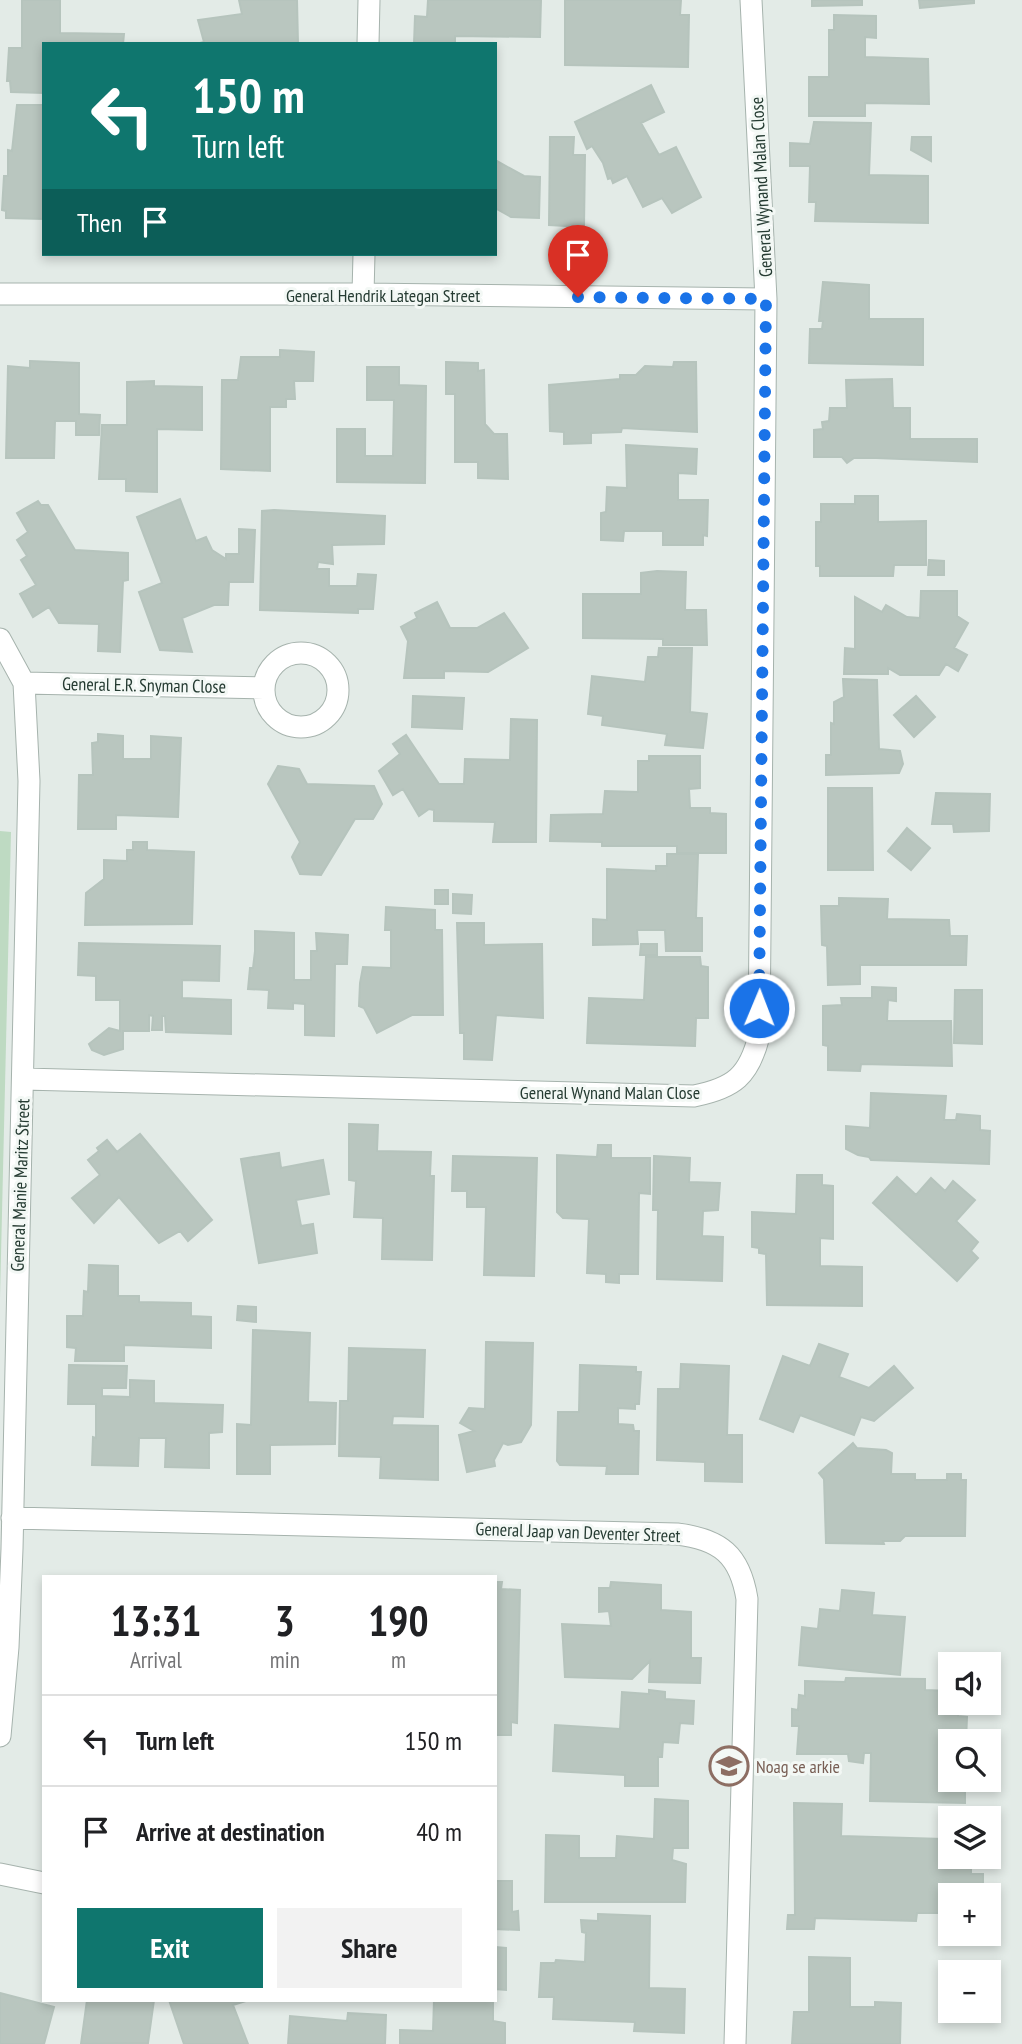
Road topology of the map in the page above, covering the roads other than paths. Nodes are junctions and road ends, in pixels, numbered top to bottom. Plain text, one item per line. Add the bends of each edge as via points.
1 (369, 0) edge
2 (751, 0) edge
3 (368, 42) edge
4 (364, 256) edge
5 (0, 294) edge
6 (363, 294) junction
7 (766, 299) junction
8 (0, 639) edge
9 (24, 683) junction
10 (264, 688) dead end
11 (24, 1079) junction
12 (12, 1518) junction
13 (0, 1736) edge
14 (0, 1874) edge
15 (42, 1883) edge
16 (735, 2044) edge

1 - 3 street
2 - 7 street, General Wynand Malan Close
4 - 6 street
5 - 6 street, General Hendrik Lategan Street
6 - 7 street, General Hendrik Lategan Street
7 - 11 street, General Wynand Malan Close via 759,1036 739,1079 721,1091 694,1096
8 - 9 street, General Manie Maritz Street
9 - 10 street, General E.R. Snyman Close
9 - 11 street, General Manie Maritz Street via 29,780
11 - 12 street, General Manie Maritz Street
12 - 13 street, General Manie Maritz Street
12 - 16 street, General Jaap van Deventer Street via 677,1534 712,1542 737,1563 747,1599
14 - 15 street

